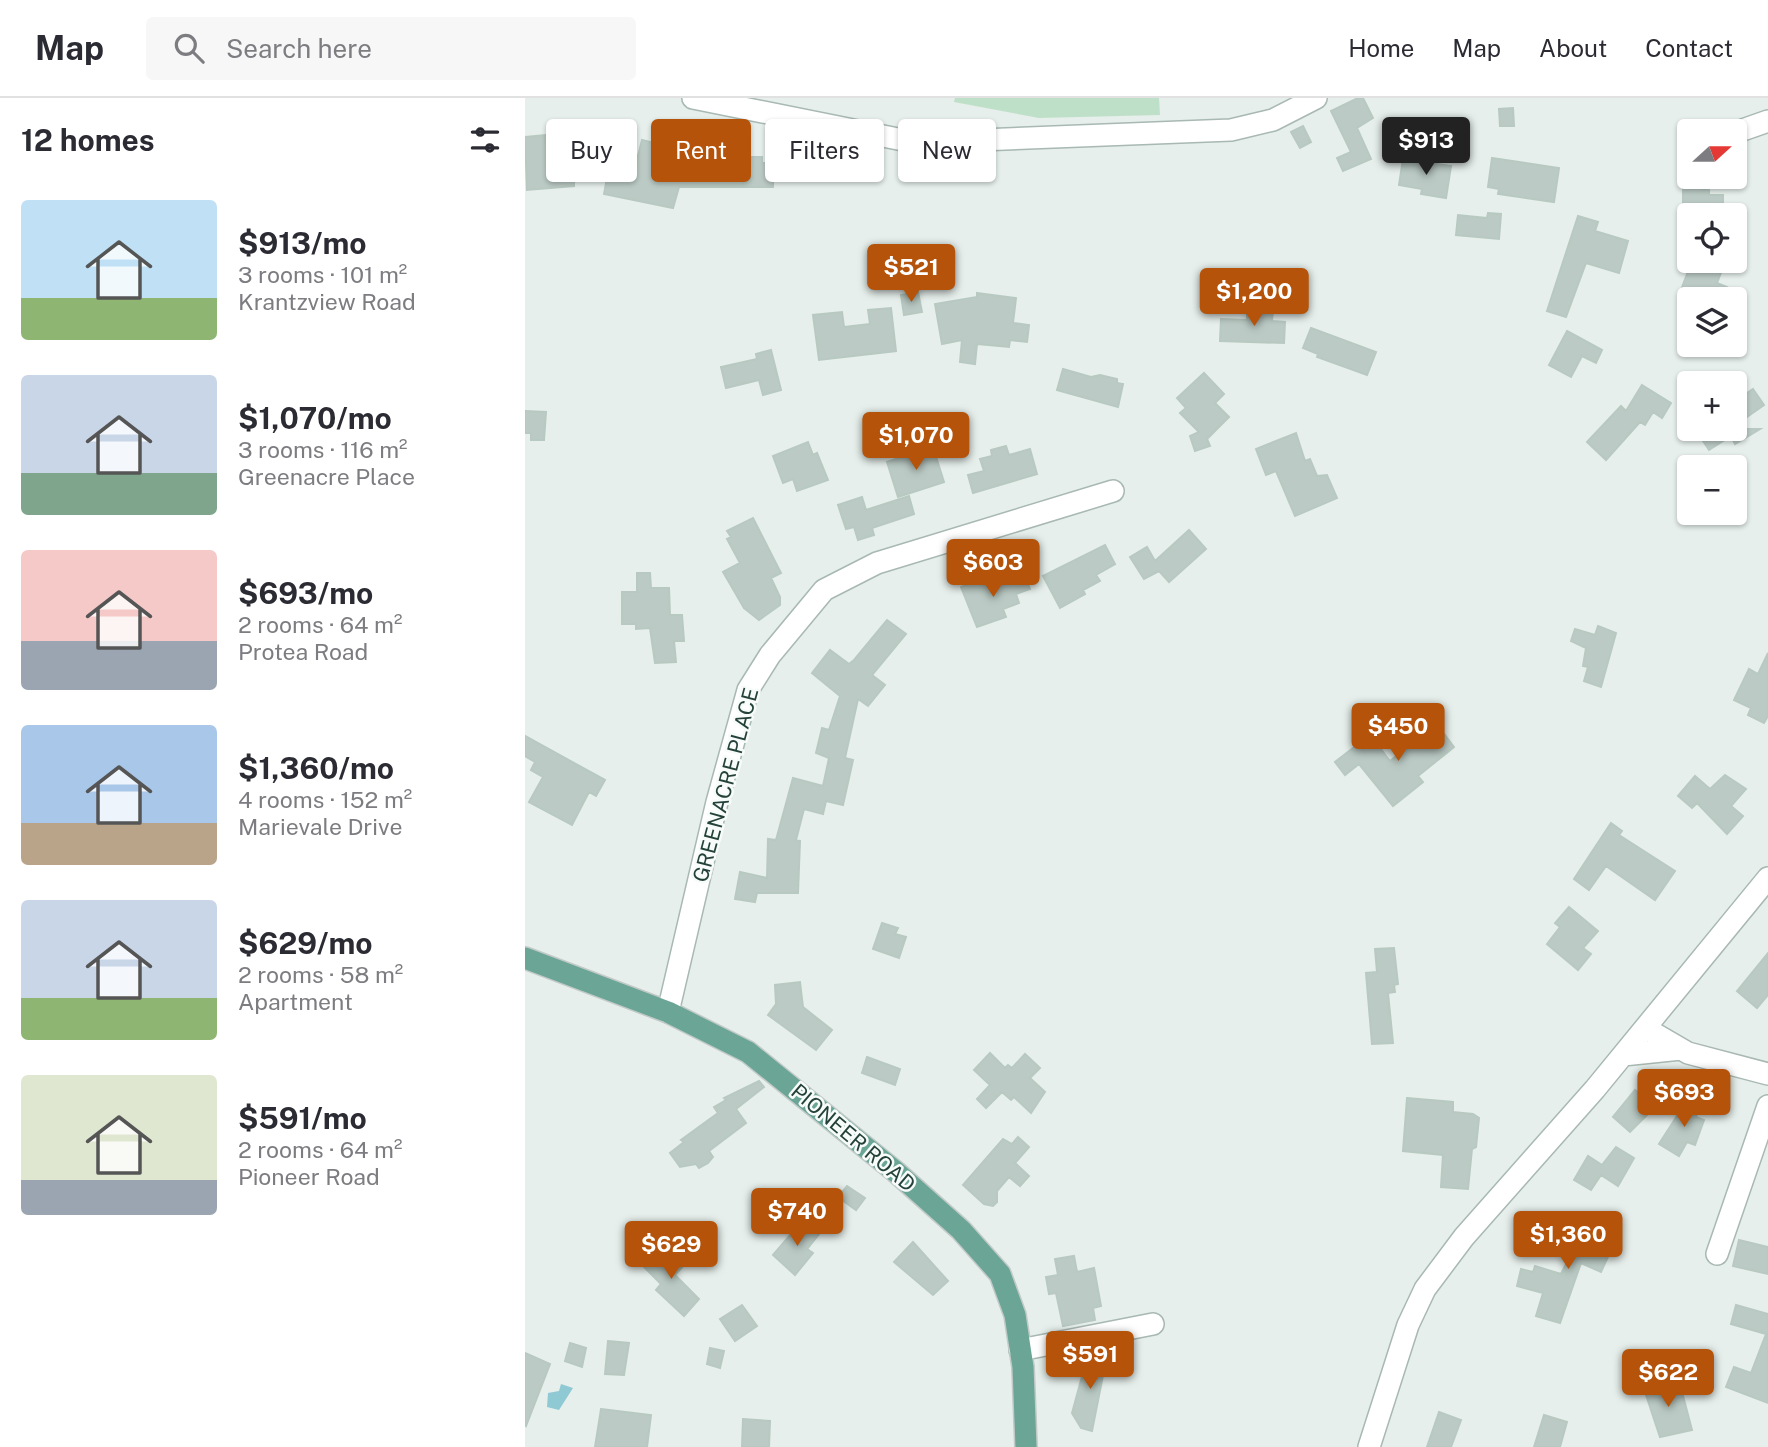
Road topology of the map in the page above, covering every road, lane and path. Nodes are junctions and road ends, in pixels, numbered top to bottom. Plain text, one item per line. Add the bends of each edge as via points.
1 (693, 98) edge
2 (1316, 98) edge
3 (1768, 121) edge
4 (1747, 128) edge
5 (1113, 491) dead end
6 (1768, 878) edge
7 (525, 958) edge
8 (668, 1012) junction
9 (1645, 1028) junction
10 (1681, 1049) junction
11 (1623, 1055) junction
12 (1768, 1074) edge
13 (1768, 1106) edge
14 (1717, 1254) dead end
15 (1153, 1324) dead end
16 (1020, 1350) junction
17 (1026, 1447) edge
18 (1369, 1447) edge

1 - 2 street via 931,142 1231,130 1273,120
3 - 4 street
5 - 8 street, GREENACRE PLACE via 877,563 824,590 816,599 769,655 748,690
6 - 9 street
7 - 8 main road, PIONEER ROAD
8 - 16 main road, PIONEER ROAD via 748,1052 961,1230 1000,1274 1015,1315
9 - 10 street
9 - 11 street
10 - 11 street
10 - 12 street
11 - 18 street via 1464,1237 1425,1289 1408,1325
13 - 14 street
15 - 16 street
16 - 17 main road, PIONEER ROAD

